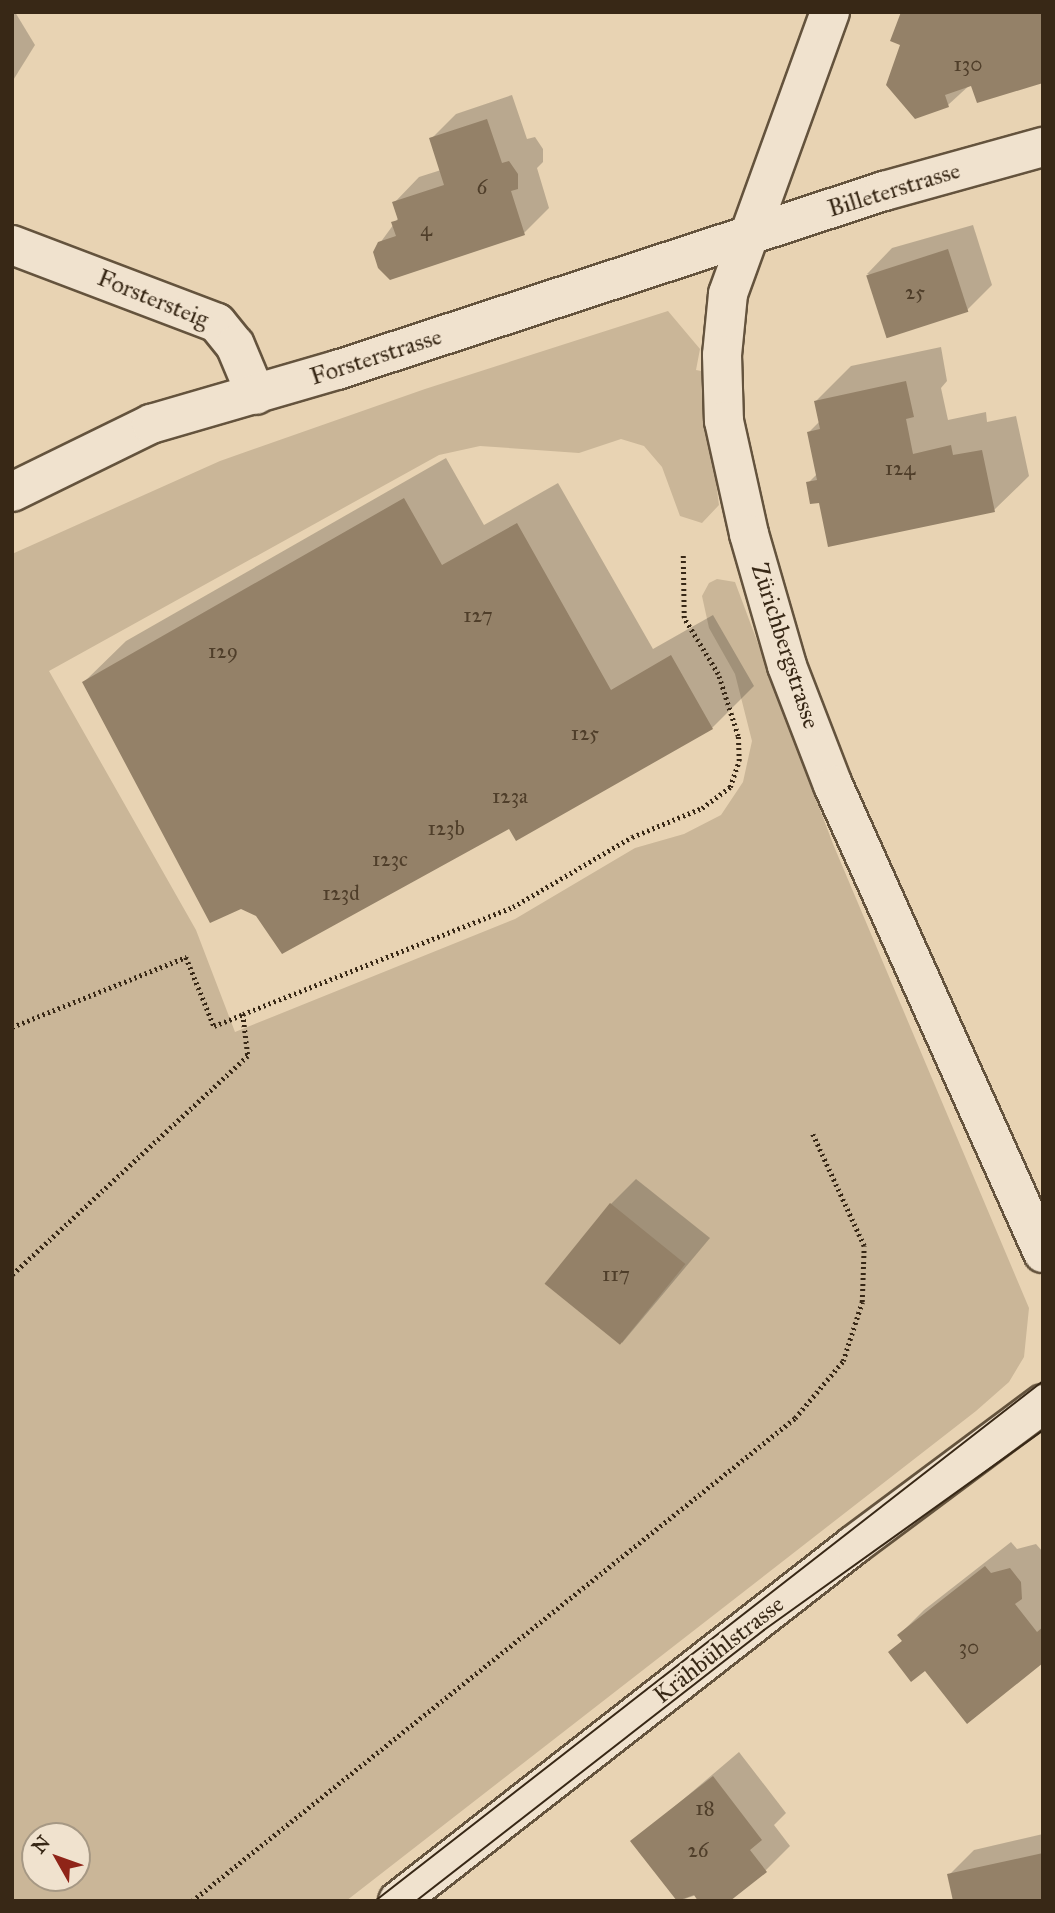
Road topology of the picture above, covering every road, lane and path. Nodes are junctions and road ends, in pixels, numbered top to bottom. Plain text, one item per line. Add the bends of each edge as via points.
1 (830, 12) edge
2 (1043, 147) edge
3 (747, 236) junction
4 (12, 245) edge
5 (256, 395) junction
6 (12, 492) edge
7 (683, 552) dead end
8 (243, 1014) junction
9 (12, 1027) edge
10 (812, 1133) dead end
11 (1043, 1253) edge
12 (12, 1275) edge
13 (1043, 1404) edge
14 (192, 1901) edge
15 (398, 1901) edge

1 - 3 street, Zürichbergstrasse
2 - 3 street, Billeterstrasse via 884,191
3 - 5 street, Forsterstrasse
3 - 11 street, Zürichbergstrasse via 728,294 722,355 724,421 787,666 833,785
4 - 5 street, Forstersteig via 217,323 235,345
5 - 6 street, Forsterstrasse via 151,424
7 - 8 path via 684,618 718,674 737,736 739,761 730,787 702,807 632,837 513,907
8 - 9 path via 214,1026 186,957
8 - 12 path via 248,1056
10 - 14 path via 864,1246 862,1302 843,1361 785,1426
13 - 15 street, Krähbühlstrasse via 854,1545

